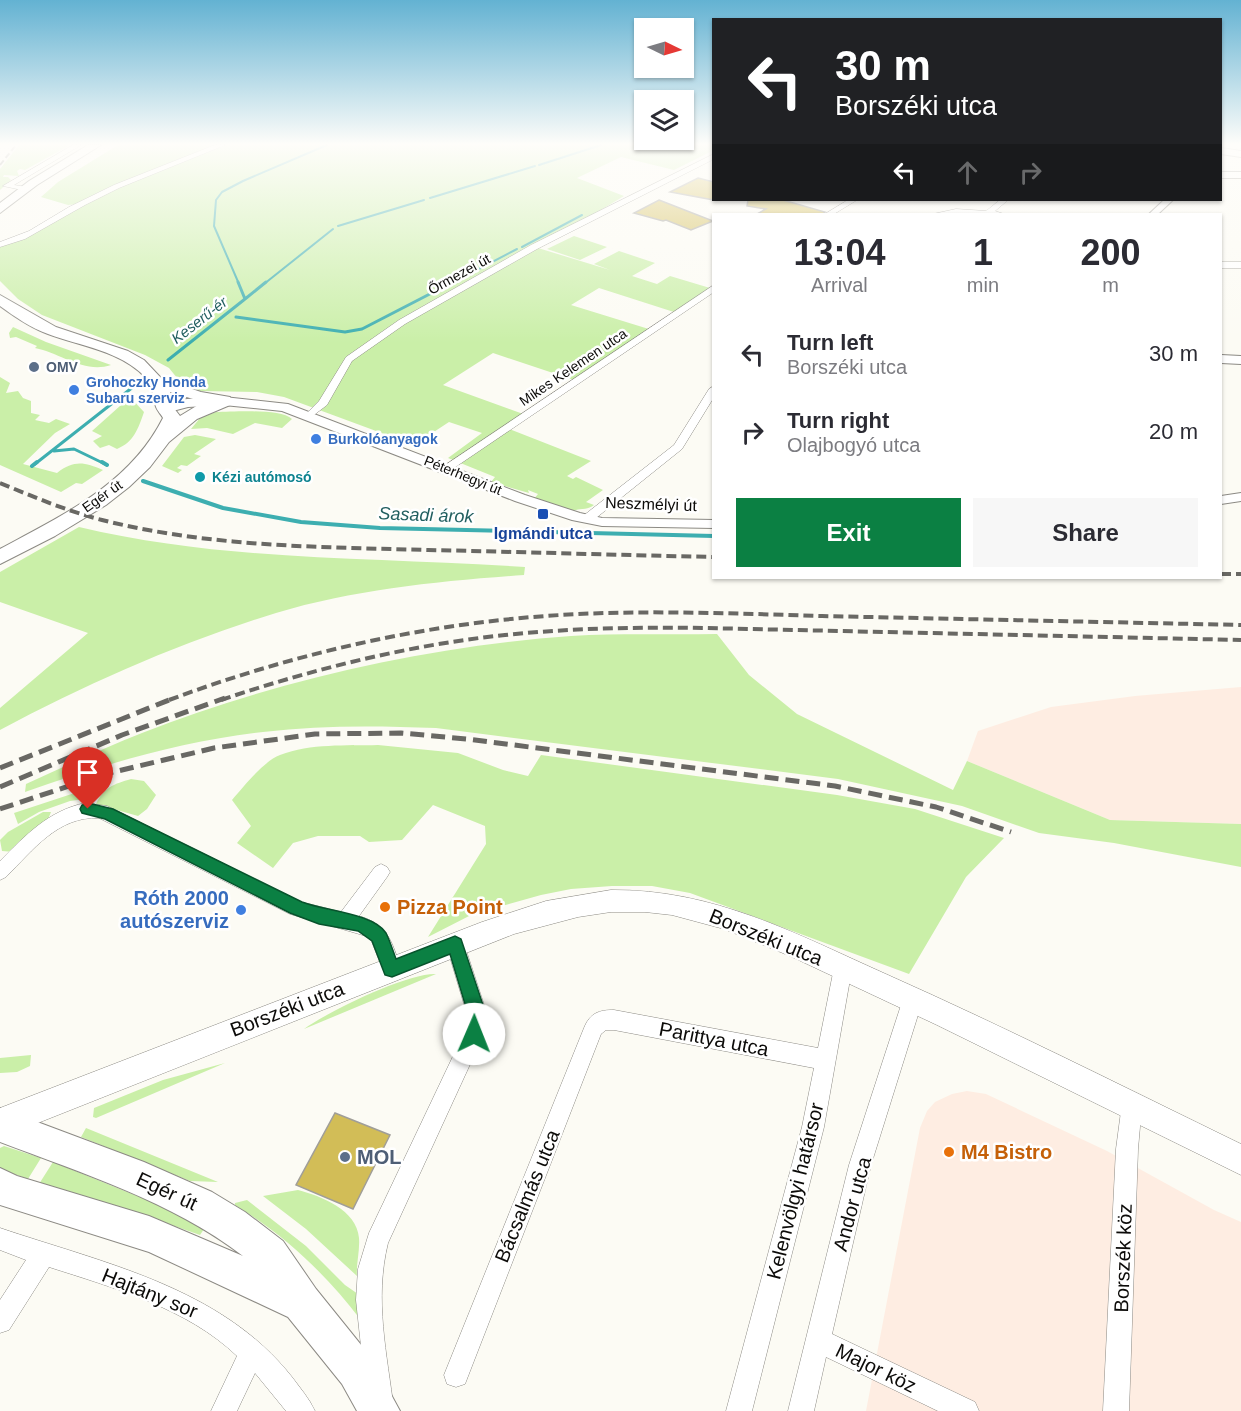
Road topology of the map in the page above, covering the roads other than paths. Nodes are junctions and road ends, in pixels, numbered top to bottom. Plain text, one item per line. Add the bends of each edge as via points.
1 (69, 211) edge
2 (606, 211) edge
3 (956, 211) joint
4 (991, 211) edge
5 (943, 213) edge
6 (988, 213) joint
7 (0, 245) edge
8 (1222, 265) edge
9 (1241, 265) edge
10 (712, 289) edge
11 (0, 299) edge
12 (1222, 359) edge
13 (1241, 360) edge
14 (159, 383) junction
15 (712, 392) edge
16 (224, 401) junction
17 (165, 409) junction
18 (310, 415) junction
19 (163, 439) junction
20 (447, 468) junction
21 (1241, 498) edge
22 (1222, 500) edge
23 (587, 519) junction
24 (712, 524) edge
25 (0, 542) edge
26 (0, 558) edge
27 (0, 872) edge
28 (381, 872) dead end
29 (344, 922) junction
30 (455, 944) junction
31 (843, 968) junction
32 (392, 969) junction
33 (913, 999) junction
34 (601, 1020) joint
35 (826, 1060) junction
36 (1132, 1104) junction
37 (0, 1124) edge
38 (1241, 1160) edge
39 (0, 1186) edge
40 (0, 1239) edge
41 (43, 1255) junction
42 (302, 1303) junction
43 (0, 1321) edge
44 (817, 1340) junction
45 (252, 1353) junction
46 (456, 1375) dead end
47 (224, 1411) edge
48 (302, 1411) edge
49 (380, 1411) edge
50 (739, 1411) edge
51 (801, 1411) edge
52 (966, 1411) edge
53 (1116, 1411) edge

1 - 7 street
2 - 18 street, Őrmezei út via 402,322 349,359 324,405
3 - 5 street
3 - 6 street
4 - 6 street
8 - 9 street
10 - 20 street, Mikes Kelemen utca
11 - 14 main road via 51,330 128,358
12 - 13 street
14 - 16 main road
14 - 17 main road, Egér út
15 - 23 street via 678,447
16 - 17 street, Péterhegyi út
16 - 18 street, Péterhegyi út via 270,404
16 - 19 main road via 191,415
17 - 19 main road, Egér út via 172,418
17 - 25 main road, Egér út via 156,416 134,453 112,473
18 - 20 street, Péterhegyi út
19 - 26 main road, Egér út via 143,464 114,488
20 - 23 street, Péterhegyi út via 520,498
21 - 22 street
23 - 24 street, Neszmélyi út
27 - 29 street via 44,830 73,811 88,809 108,813 296,908
28 - 29 street
29 - 32 street via 362,925 379,936
30 - 31 main road, Borszéki utca via 544,913 580,905 643,901 694,908 733,920
30 - 32 main road, Borszéki utca
30 - 49 street via 477,1014 474,1034 377,1241 369,1269 368,1300
31 - 33 main road, Borszéki utca
31 - 35 street, Kelenvölgyi határsor
32 - 37 main road, Borszéki utca
33 - 36 main road, Borszéki utca
33 - 44 street, Andor utca via 861,1165
34 - 35 street, Parittya utca
34 - 46 street, Bácsalmás utca via 594,1028
35 - 50 street, Kelenvölgyi határsor via 813,1127
36 - 38 main road, Borszéki utca
36 - 53 street, Borszék köz via 1126,1161
37 - 42 main road, Egér út via 144,1180 207,1210 270,1254
39 - 42 main road, Egér út via 148,1234
40 - 41 street, Hajtány sor
41 - 43 street
41 - 45 street, Hajtány sor via 147,1287 183,1303 225,1329
42 - 49 main road, Egér út via 356,1370
44 - 51 street, Andor utca
44 - 52 street, Major köz
45 - 47 street
45 - 48 street, Hajtány sor

